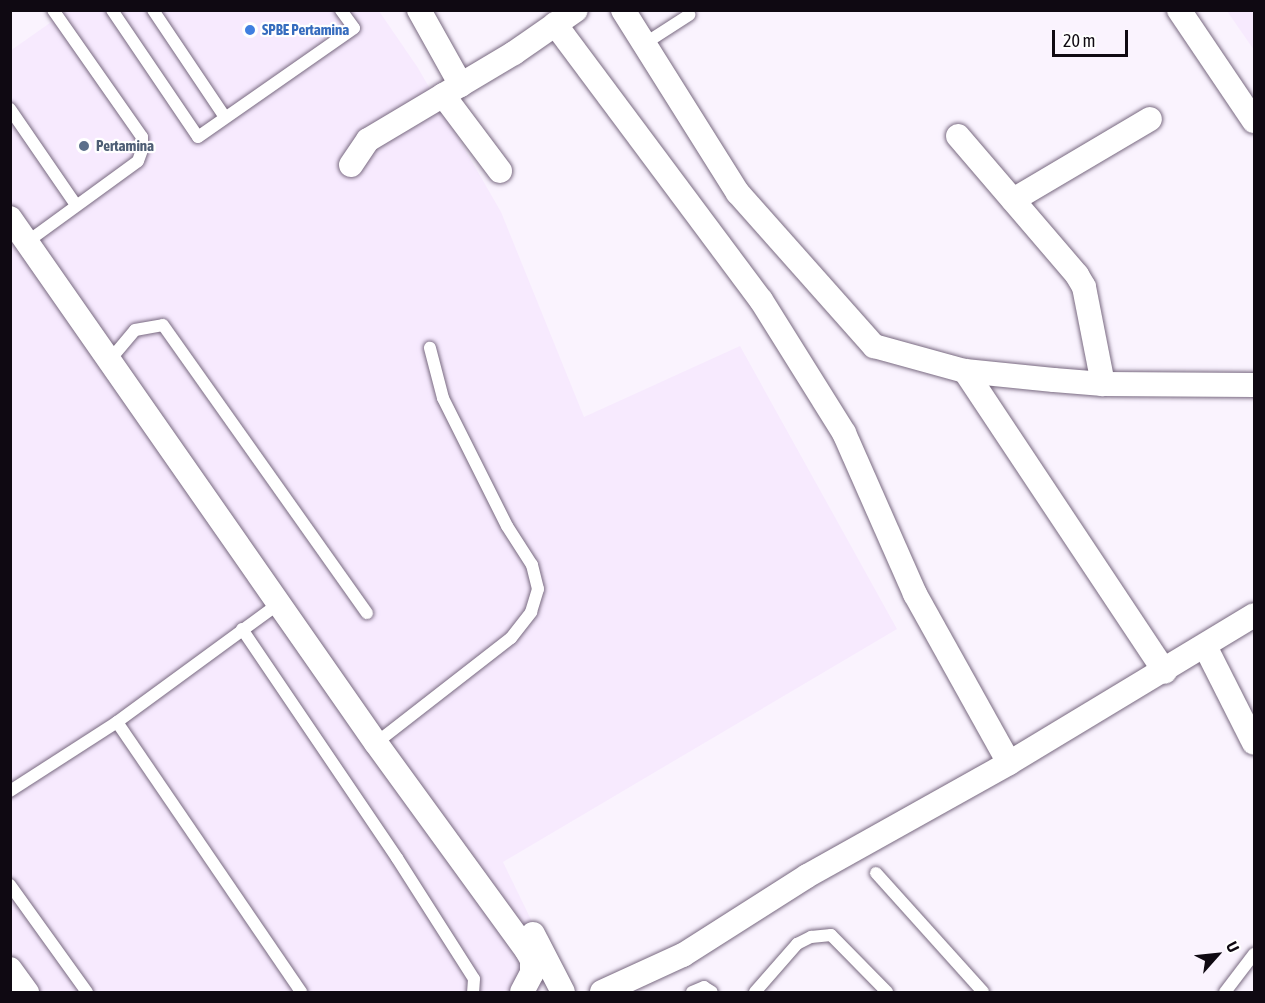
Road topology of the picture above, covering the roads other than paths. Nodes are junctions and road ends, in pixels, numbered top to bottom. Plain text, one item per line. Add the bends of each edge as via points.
1 (53, 10) edge
2 (112, 10) edge
3 (153, 10) edge
4 (341, 10) edge
5 (419, 10) edge
6 (623, 10) edge
7 (1179, 10) edge
8 (565, 15) edge
9 (689, 15) dead end
10 (644, 44) junction
11 (452, 90) junction
12 (10, 109) edge
13 (225, 117) junction
14 (1150, 119) dead end
15 (1254, 122) edge
16 (958, 136) dead end
17 (351, 165) dead end
18 (500, 171) dead end
19 (1013, 200) junction
20 (76, 206) junction
21 (10, 218) edge
22 (27, 242) junction
23 (430, 348) dead end
24 (110, 361) junction
25 (965, 371) junction
26 (1104, 384) junction
27 (1254, 385) edge
28 (281, 602) junction
29 (367, 613) dead end
30 (1254, 615) edge
31 (242, 630) junction
32 (1206, 648) junction
33 (1164, 672) junction
34 (117, 722) junction
35 (376, 743) junction
36 (1254, 743) edge
37 (1009, 763) junction
38 (10, 791) edge
39 (876, 873) dead end
40 (10, 885) edge
41 (505, 921) junction
42 (1254, 954) edge
43 (532, 960) junction
44 (10, 969) edge
45 (27, 993) edge
46 (87, 993) edge
47 (301, 993) edge
48 (473, 993) edge
49 (522, 993) edge
50 (555, 993) edge
51 (563, 993) edge
52 (602, 993) edge
53 (692, 993) edge
54 (712, 993) edge
55 (755, 993) edge
56 (887, 993) edge
57 (983, 993) edge
58 (1225, 993) edge

1 - 20 lane via 142,137 138,161
2 - 13 lane via 198,137
3 - 13 lane
4 - 13 lane via 354,28
5 - 11 street
6 - 10 street
7 - 15 street
8 - 11 street
8 - 37 street via 761,300 838,424 915,594
9 - 10 lane
10 - 25 street via 738,193 874,346
11 - 17 street via 368,140
11 - 18 street
12 - 20 lane
14 - 19 street
16 - 19 street
19 - 26 street via 1084,287
20 - 22 lane
21 - 22 street
22 - 24 street
23 - 35 lane via 443,398 507,526 532,565 538,589 531,612 511,638
24 - 28 street
24 - 29 lane via 135,330 163,325
25 - 26 street
25 - 33 street
26 - 27 street
28 - 31 lane
28 - 35 street
30 - 32 street
31 - 34 lane
31 - 48 lane via 397,858 474,980
32 - 33 street
32 - 36 street
33 - 37 street
34 - 38 lane
34 - 47 lane
35 - 41 street
37 - 52 street via 807,876 683,955
39 - 57 lane
40 - 46 lane
41 - 43 street
41 - 51 street via 528,928 539,940
42 - 58 lane
43 - 49 street via 532,973
43 - 50 lane
44 - 45 street
53 - 54 lane via 704,987
55 - 56 lane via 797,945 811,936 831,935

